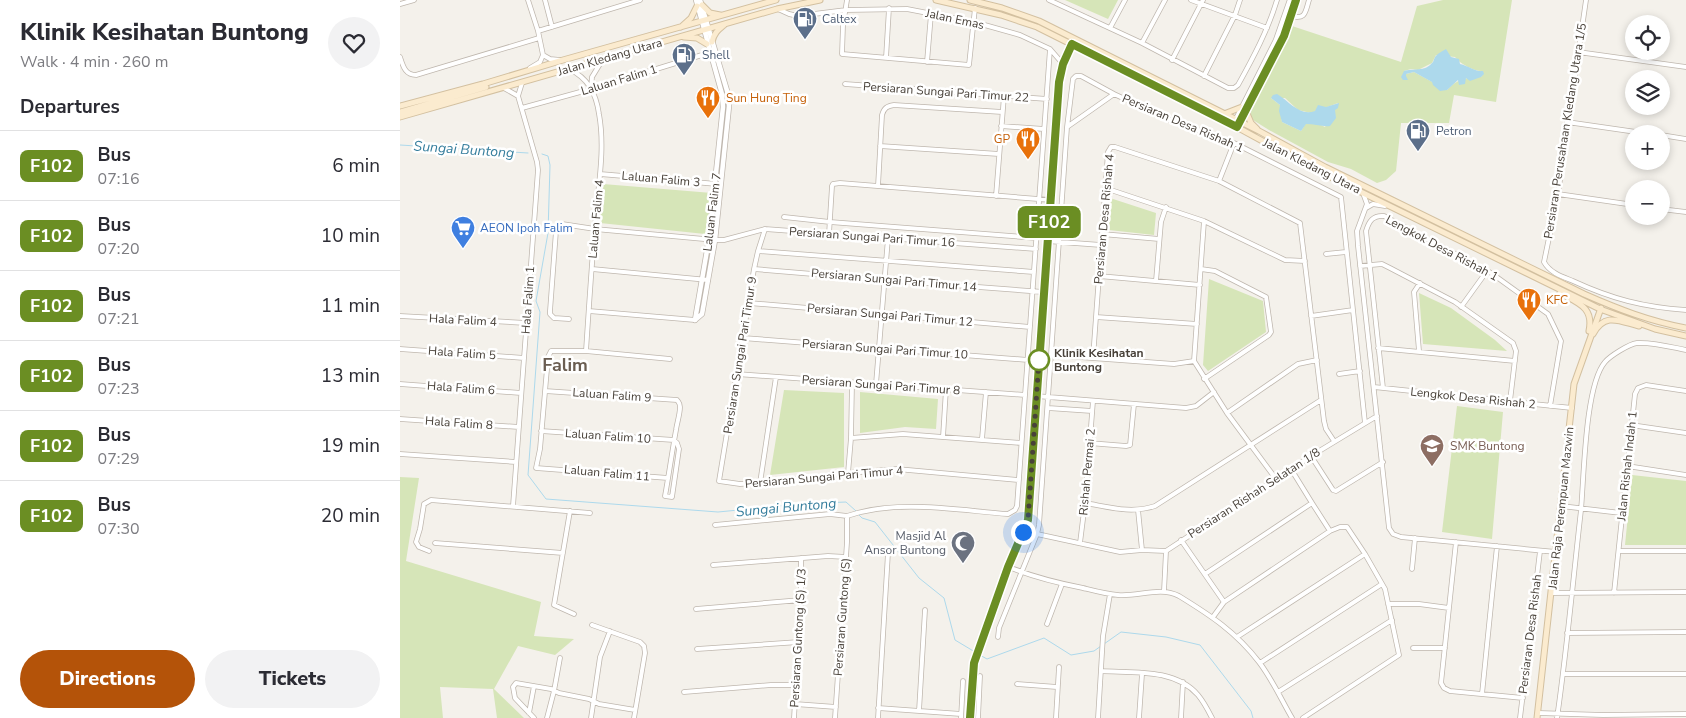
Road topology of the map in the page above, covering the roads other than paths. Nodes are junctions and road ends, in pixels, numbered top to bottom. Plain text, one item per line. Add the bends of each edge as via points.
1 (414, 0) edge
2 (528, 0) edge
3 (546, 0) edge
4 (640, 0) edge
5 (776, 0) edge
6 (820, 0) edge
7 (847, 0) edge
8 (936, 0) edge
9 (970, 0) edge
10 (1049, 0) edge
11 (1124, 0) edge
12 (1165, 0) edge
13 (1191, 0) edge
14 (1240, 0) edge
15 (1277, 0) edge
16 (1290, 0) edge
17 (1296, 0) edge
18 (1310, 0) edge
19 (1586, 0) edge
20 (1203, 2) edge
21 (699, 3) edge
22 (400, 4) edge
23 (889, 8) junction
24 (975, 8) junction
25 (777, 9) junction
26 (846, 10) junction
27 (931, 14) junction
28 (1235, 15) junction
29 (721, 16) junction
30 (1290, 16) junction
31 (704, 21) junction
32 (974, 22) junction
33 (727, 23) junction
34 (552, 27) junction
35 (681, 27) junction
36 (1110, 28) junction
37 (1267, 28) junction
38 (706, 29) junction
39 (538, 31) junction
40 (682, 36) junction
41 (539, 38) junction
42 (1073, 41) junction
43 (710, 43) junction
44 (1142, 44) junction
45 (1050, 49) junction
46 (712, 51) junction
47 (1578, 52) junction
48 (543, 56) junction
49 (400, 57) edge
50 (886, 58) junction
51 (603, 59) junction
52 (564, 60) junction
53 (1172, 60) junction
54 (927, 62) junction
55 (1063, 64) junction
56 (547, 65) junction
57 (1686, 67) edge
58 (569, 69) junction
59 (521, 73) junction
60 (1204, 76) junction
61 (522, 82) junction
62 (845, 84) dead end
63 (504, 88) junction
64 (591, 89) junction
65 (1114, 94) junction
66 (518, 96) junction
67 (1004, 96) junction
68 (1047, 99) junction
69 (400, 106) edge
70 (522, 108) junction
71 (1244, 109) junction
72 (400, 112) edge
73 (1002, 112) junction
74 (1223, 114) junction
75 (400, 118) edge
76 (1056, 121) junction
77 (1068, 121) junction
78 (1567, 122) junction
79 (1236, 123) junction
80 (1001, 126) junction
81 (1068, 127) junction
82 (1044, 129) junction
83 (1625, 130) edge
84 (1259, 131) junction
85 (1670, 136) edge
86 (1686, 139) edge
87 (1234, 143) junction
88 (880, 146) junction
89 (999, 154) junction
90 (600, 174) junction
91 (1219, 181) junction
92 (715, 184) junction
93 (722, 184) junction
94 (878, 186) junction
95 (1105, 188) junction
96 (1362, 193) junction
97 (1558, 194) junction
98 (996, 196) junction
99 (1040, 199) junction
100 (1051, 200) junction
101 (1625, 204) edge
102 (1166, 207) junction
103 (1366, 208) junction
104 (1394, 208) junction
105 (1670, 210) edge
106 (1686, 212) edge
107 (784, 217) dead end
108 (1204, 221) junction
109 (830, 222) junction
110 (595, 229) junction
111 (765, 230) junction
112 (829, 234) junction
113 (1102, 234) junction
114 (888, 238) junction
115 (1037, 238) junction
116 (709, 239) junction
117 (1159, 239) junction
118 (715, 240) junction
119 (1047, 241) junction
120 (1059, 242) junction
121 (1101, 245) junction
122 (1036, 249) junction
123 (758, 251) junction
124 (1346, 252) junction
125 (1326, 254) dead end
126 (886, 260) junction
127 (1305, 261) junction
128 (1370, 265) junction
129 (1360, 266) junction
130 (754, 268) junction
131 (592, 269) junction
132 (1201, 269) junction
133 (1487, 271) junction
134 (1034, 272) junction
135 (1099, 276) junction
136 (1538, 279) junction
137 (705, 280) junction
138 (884, 280) junction
139 (1156, 281) junction
140 (1420, 283) junction
141 (1200, 285) junction
142 (1033, 292) junction
143 (1044, 292) junction
144 (749, 302) junction
145 (1603, 302) junction
146 (1461, 307) junction
147 (1600, 309) junction
148 (1353, 310) junction
149 (1686, 310) edge
150 (589, 311) junction
151 (882, 314) junction
152 (400, 316) edge
153 (1312, 316) junction
154 (1096, 317) junction
155 (569, 319) dead end
156 (695, 320) joint
157 (526, 323) junction
158 (1197, 324) junction
159 (1030, 327) junction
160 (1686, 328) edge
161 (1655, 329) junction
162 (1686, 336) edge
163 (743, 338) junction
164 (1378, 348) junction
165 (400, 349) edge
166 (879, 349) junction
167 (1686, 350) edge
168 (586, 351) junction
169 (1419, 352) junction
170 (1584, 353) junction
171 (1051, 355) junction
172 (524, 358) junction
173 (670, 358) dead end
174 (1093, 358) junction
175 (1028, 360) junction
176 (1317, 360) junction
177 (1515, 360) junction
178 (1194, 361) junction
179 (1360, 371) junction
180 (737, 374) junction
181 (1339, 374) dead end
182 (776, 377) junction
183 (1204, 378) junction
184 (852, 382) junction
185 (400, 384) edge
186 (876, 384) junction
187 (1374, 388) junction
188 (1383, 388) junction
189 (946, 389) junction
190 (545, 391) junction
191 (1686, 391) edge
192 (986, 392) junction
193 (1214, 392) junction
194 (521, 393) junction
195 (1025, 395) junction
196 (1036, 396) junction
197 (1048, 397) junction
198 (1322, 400) junction
199 (1093, 401) junction
200 (1510, 402) junction
201 (1134, 404) junction
202 (1550, 406) junction
203 (1048, 408) junction
204 (1572, 408) junction
205 (1092, 411) junction
206 (1228, 413) junction
207 (1377, 416) junction
208 (400, 419) edge
209 (1365, 424) junction
210 (1631, 425) junction
211 (518, 427) junction
212 (541, 431) junction
213 (1686, 433) edge
214 (943, 437) junction
215 (852, 438) junction
216 (982, 439) junction
217 (674, 440) junction
218 (1334, 441) junction
219 (1021, 443) junction
220 (1089, 443) junction
221 (1251, 445) junction
222 (400, 454) edge
223 (1311, 456) junction
224 (516, 462) junction
225 (1383, 462) junction
226 (1627, 466) junction
227 (1291, 469) junction
228 (848, 473) junction
229 (1686, 475) edge
230 (668, 478) junction
231 (1276, 478) junction
232 (1019, 480) junction
233 (719, 481) joint
234 (760, 483) junction
235 (1086, 503) junction
236 (1312, 503) junction
237 (513, 506) junction
238 (1561, 506) junction
239 (1581, 509) junction
240 (1138, 510) junction
241 (570, 511) junction
242 (590, 513) dead end
243 (1622, 513) junction
244 (847, 516) junction
245 (715, 525) dead end
246 (1330, 531) junction
247 (1037, 534) junction
248 (1415, 538) junction
249 (1181, 540) junction
250 (1456, 542) junction
251 (435, 543) dead end
252 (1080, 543) junction
253 (1497, 546) junction
254 (1142, 550) junction
255 (1540, 550) junction
256 (1619, 550) junction
257 (428, 551) dead end
258 (1166, 551) junction
259 (1686, 551) edge
260 (1556, 552) junction
261 (563, 553) junction
262 (888, 553) dead end
263 (1365, 554) junction
264 (846, 557) junction
265 (801, 558) junction
266 (713, 565) dead end
267 (1008, 567) junction
268 (1412, 569) dead end
269 (1021, 572) junction
270 (1205, 574) junction
271 (1062, 584) junction
272 (1382, 584) junction
273 (1164, 591) junction
274 (1571, 592) junction
275 (1686, 592) edge
276 (1552, 593) junction
277 (1614, 593) junction
278 (1110, 594) junction
279 (802, 600) junction
280 (1224, 602) junction
281 (1388, 604) junction
282 (1449, 608) junction
283 (696, 609) dead end
284 (925, 610) dead end
285 (574, 614) dead end
286 (1213, 617) junction
287 (1392, 620) junction
288 (592, 624) dead end
289 (1046, 624) dead end
290 (610, 631) junction
291 (1686, 632) edge
292 (1567, 633) junction
293 (998, 637) dead end
294 (1237, 637) junction
295 (799, 642) junction
296 (1414, 648) dead end
297 (1445, 648) junction
298 (698, 649) dead end
299 (560, 658) dead end
300 (1260, 663) junction
301 (1059, 667) dead end
302 (1101, 671) junction
303 (1142, 674) junction
304 (1562, 674) junction
305 (1686, 674) edge
306 (980, 676) dead end
307 (963, 681) dead end
308 (1183, 682) junction
309 (1017, 684) dead end
310 (796, 685) junction
311 (534, 686) junction
312 (1057, 688) junction
313 (554, 691) junction
314 (684, 692) dead end
315 (1278, 692) junction
316 (1482, 694) junction
317 (1522, 698) junction
318 (593, 701) junction
319 (795, 704) junction
320 (836, 707) junction
321 (878, 708) junction
322 (635, 710) junction
323 (920, 711) junction
324 (529, 713) junction
325 (1685, 715) edge
326 (961, 716) edge
327 (1538, 716) edge
328 (1558, 716) edge
329 (1644, 716) edge
330 (1603, 717) edge
331 (534, 718) edge
332 (546, 718) edge
333 (591, 718) edge
334 (634, 718) edge
335 (794, 718) edge
336 (835, 718) edge
337 (878, 718) edge
338 (970, 718) edge
339 (978, 718) edge
340 (1056, 718) edge
341 (1098, 718) edge
342 (1139, 718) edge
343 (1181, 718) edge
344 (1212, 718) edge
345 (1292, 718) edge
346 (1303, 718) edge
347 (1520, 718) edge

1 - 22 street
2 - 39 street
3 - 34 street
4 - 34 street
5 - 29 main road, Jalan Kledang Utara
6 - 25 main road, Jalan Kledang Utara
7 - 26 street
8 - 24 main road, Jalan Kledang Utara
9 - 42 main road, Jalan Kledang Utara via 1039,22
10 - 36 street
11 - 36 street
12 - 44 street
13 - 20 street
14 - 28 street
15 - 37 street
16 - 71 street via 1276,40
17 - 30 street
18 - 30 street via 1303,16
19 - 47 street, Persiaran Perusahaan Kledang Utara 1/5
20 - 28 street
20 - 53 street
21 - 29 main road via 710,13
21 - 31 street, Laluan Falim 7
21 - 35 main road via 691,18
23 - 26 street, Jalan Emas
23 - 27 street, Jalan Emas
23 - 50 street
24 - 32 street
24 - 42 main road, Jalan Kledang Utara
25 - 26 street, Jalan Emas via 798,16
25 - 33 main road, Jalan Kledang Utara
26 - 50 street via 842,54
27 - 32 street, Jalan Emas
27 - 54 street
28 - 37 street
28 - 60 street
29 - 31 main road, Jalan Kledang Utara
30 - 71 street via 1284,36
31 - 35 main road, Jalan Kledang Utara
31 - 38 street, Laluan Falim 7
32 - 45 street, Jalan Emas via 1020,35
32 - 54 street via 969,65
33 - 38 main road, Jalan Kledang Utara
33 - 43 main road via 716,32
34 - 39 street
35 - 52 main road, Jalan Kledang Utara
36 - 44 street
37 - 60 street via 1238,85 1228,88
38 - 40 main road, Jalan Kledang Utara
38 - 43 street, Laluan Falim 7
39 - 41 street
40 - 43 main road
40 - 51 main road, Jalan Kledang Utara
41 - 48 street
41 - 49 street via 416,75 407,73
42 - 55 main road
42 - 74 main road, Jalan Kledang Utara
42 - 79 main road, Jalan Kledang Utara
43 - 46 street, Laluan Falim 7
44 - 53 street
45 - 55 street, Jalan Emas
45 - 68 street
46 - 64 street, Laluan Falim 1
46 - 92 street, Laluan Falim 7 via 723,107
46 - 93 street via 728,94 729,106
47 - 57 street
47 - 78 street, Persiaran Perusahaan Kledang Utara 1/5
48 - 52 street
48 - 59 street via 540,62
50 - 54 street
51 - 58 main road, Jalan Kledang Utara
51 - 64 street via 592,77
52 - 56 main road, Jalan Kledang Utara
53 - 60 street
55 - 76 main road
56 - 59 main road, Jalan Kledang Utara
56 - 72 main road via 520,77
58 - 61 main road, Jalan Kledang Utara
58 - 64 street, Laluan Falim 4 via 586,79
59 - 69 main road, Jalan Kledang Utara
61 - 63 main road, Jalan Kledang Utara
61 - 66 street
62 - 67 street, Persiaran Sungai Pari Timur 22
63 - 66 street
63 - 75 main road, Jalan Kledang Utara
64 - 70 street, Laluan Falim 1
64 - 90 street, Laluan Falim 4 via 601,127
65 - 77 street via 1076,76 1071,83
65 - 81 street, Persiaran Desa Rishah 1
65 - 87 street, Persiaran Desa Rishah 1 via 1170,120
66 - 70 street, Hala Falim 1
67 - 68 street, Persiaran Sungai Pari Timur 22
67 - 73 street
68 - 82 street
70 - 157 street, Hala Falim 1 via 538,162
71 - 74 main road
71 - 79 street
71 - 84 main road
73 - 80 street
73 - 88 street via 888,106 882,115
74 - 79 main road, Jalan Kledang Utara
76 - 77 street
76 - 100 main road
77 - 81 street
78 - 83 street
78 - 97 street, Persiaran Perusahaan Kledang Utara 1/5
79 - 84 main road, Jalan Kledang Utara
79 - 96 main road, Jalan Kledang Utara
80 - 82 street
80 - 89 street
81 - 120 street
82 - 99 street
84 - 145 main road, Jalan Kledang Utara via 1508,258
85 - 86 street
87 - 91 street
87 - 124 street, Persiaran Desa Rishah 1 via 1341,197
88 - 89 street
88 - 94 street
89 - 98 street
90 - 92 street, Laluan Falim 3
90 - 110 street, Laluan Falim 4
91 - 95 street, Persiaran Desa Rishah 4 via 1111,147
91 - 127 street, Persiaran Desa Rishah 4 via 1298,221
92 - 93 street, Laluan Falim 3
92 - 116 street, Laluan Falim 7
93 - 118 street
94 - 98 street
94 - 109 street via 832,184
95 - 102 street
95 - 113 street, Persiaran Desa Rishah 4
96 - 103 street
96 - 104 main road, Jalan Kledang Utara
97 - 101 street
97 - 149 street, Persiaran Perusahaan Kledang Utara 1/5 via 1544,262 1551,271 1614,298 1646,306
98 - 99 street
99 - 100 street
99 - 115 street
100 - 119 main road
102 - 108 street
102 - 117 street via 1160,222
103 - 104 street, Lengkok Desa Rishah 1 via 1373,204
103 - 129 street via 1357,232
104 - 136 main road, Jalan Kledang Utara
105 - 106 street
107 - 109 street, Persiaran Sungai Pari Timur 16
108 - 127 street via 1285,260
108 - 132 street
109 - 112 street
109 - 115 street, Persiaran Sungai Pari Timur 16
110 - 116 street, Persiaran Sungai Pari Timur 16
110 - 131 street, Laluan Falim 4
110 - 155 street, Persiaran Sungai Pari Timur 16 via 562,224 556,228 550,314 554,318
111 - 112 street, Persiaran Sungai Pari Timur 16
111 - 118 street, Persiaran Sungai Pari Timur 16
111 - 123 street, Persiaran Sungai Pari Timur 9
112 - 114 street, Persiaran Sungai Pari Timur 16
113 - 117 street
113 - 121 street, Persiaran Desa Rishah 4
114 - 122 street, Persiaran Sungai Pari Timur 16
114 - 126 street
115 - 122 street
116 - 118 street, Persiaran Sungai Pari Timur 16
116 - 137 street, Laluan Falim 7
117 - 139 street
118 - 137 street
119 - 120 street
119 - 143 main road
120 - 121 street
120 - 171 street
121 - 135 street, Persiaran Desa Rishah 4
122 - 134 street
123 - 126 street
123 - 130 street, Persiaran Sungai Pari Timur 9
124 - 125 street
124 - 148 street, Persiaran Desa Rishah 1
126 - 134 street
126 - 138 street
127 - 153 street, Persiaran Desa Rishah 4
128 - 129 street
128 - 133 street, Lengkok Desa Rishah 1 via 1366,231 1377,215
128 - 140 street via 1382,264
128 - 164 street, Lengkok Desa Rishah 1
129 - 187 street
130 - 138 street, Persiaran Sungai Pari Timur 14
130 - 144 street, Persiaran Sungai Pari Timur 9
131 - 137 street
131 - 150 street, Laluan Falim 4
132 - 141 street
132 - 183 street via 1215,271 1266,298 1271,332
133 - 146 street
133 - 202 street, Lengkok Desa Rishah 1 via 1548,314 1561,341
134 - 142 street
135 - 139 street
135 - 154 street, Persiaran Desa Rishah 4
136 - 147 main road, Jalan Kledang Utara
136 - 170 main road via 1590,313
137 - 156 street, Laluan Falim 7
138 - 142 street, Persiaran Sungai Pari Timur 14
138 - 151 street
139 - 141 street
140 - 146 street
140 - 169 street via 1414,292
141 - 158 street
142 - 143 street, Persiaran Sungai Pari Timur 14
142 - 159 street
143 - 196 main road
144 - 151 street, Persiaran Sungai Pari Timur 12
144 - 163 street, Persiaran Sungai Pari Timur 9
145 - 147 main road, Jalan Raja Perempuan Mazwin
145 - 160 main road, Jalan Kledang Utara via 1651,321
146 - 177 street via 1513,343
147 - 161 main road, Jalan Kledang Utara
147 - 170 main road, Jalan Raja Perempuan Mazwin
148 - 153 street
148 - 179 street, Persiaran Desa Rishah 1
150 - 156 street, Laluan Falim 7
150 - 168 street, Laluan Falim 4
151 - 159 street, Persiaran Sungai Pari Timur 12
151 - 166 street
152 - 157 street, Hala Falim 4
153 - 176 street, Persiaran Desa Rishah 4
154 - 158 street
154 - 174 street, Persiaran Desa Rishah 4
157 - 172 street, Hala Falim 1
158 - 178 street
159 - 175 street
161 - 162 main road, Jalan Kledang Utara
161 - 170 main road via 1606,320 1596,329
163 - 166 street, Persiaran Sungai Pari Timur 10
163 - 180 street, Persiaran Sungai Pari Timur 9
164 - 169 street
164 - 188 street, Lengkok Desa Rishah 1
165 - 172 street, Hala Falim 5
166 - 175 street, Persiaran Sungai Pari Timur 10
166 - 186 street
167 - 239 street via 1632,344 1609,358 1599,370 1592,391
168 - 173 street
168 - 190 street via 551,351
169 - 177 street
170 - 204 main road, Jalan Raja Perempuan Mazwin via 1574,384
171 - 174 street
171 - 197 street
172 - 194 street, Hala Falim 1
174 - 178 street via 1174,364
175 - 195 street
176 - 198 street, Persiaran Desa Rishah 4
176 - 206 street via 1298,364
177 - 200 street
178 - 183 street
179 - 181 street
179 - 209 street, Persiaran Desa Rishah 1
180 - 182 street, Persiaran Sungai Pari Timur 8
180 - 233 street, Persiaran Sungai Pari Timur 9
182 - 184 street, Persiaran Sungai Pari Timur 8
182 - 234 street
183 - 193 street
184 - 186 street, Persiaran Sungai Pari Timur 8
184 - 215 street
185 - 194 street, Hala Falim 6
186 - 189 street, Persiaran Sungai Pari Timur 8
187 - 188 street, Lengkok Desa Rishah 2
187 - 207 street
188 - 200 street, Lengkok Desa Rishah 2
189 - 192 street, Persiaran Sungai Pari Timur 8
189 - 214 street
190 - 212 street
190 - 217 street, Laluan Falim 9 via 673,399 680,406
191 - 210 street, Jalan Rishah Indah 1 via 1646,385 1638,388
192 - 195 street, Persiaran Sungai Pari Timur 8
192 - 216 street
193 - 201 street via 1191,408
193 - 206 street
194 - 211 street, Hala Falim 1
195 - 219 street
196 - 197 street
196 - 267 main road via 1028,520
197 - 199 street
197 - 203 street
198 - 218 street, Persiaran Desa Rishah 4 via 1326,429
198 - 221 street
199 - 201 street
199 - 205 street, Rishah Permai 2
200 - 202 street, Lengkok Desa Rishah 2
201 - 220 street via 1130,445
202 - 204 street, Lengkok Desa Rishah 2
203 - 205 street
203 - 247 street
204 - 238 main road, Jalan Raja Perempuan Mazwin
205 - 220 street, Rishah Permai 2
206 - 221 street
207 - 209 street, Persiaran Rishah Selatan 1/8
207 - 225 street
208 - 211 street, Hala Falim 8
209 - 218 street, Persiaran Rishah Selatan 1/8
210 - 213 street
210 - 226 street, Jalan Rishah Indah 1
211 - 224 street, Hala Falim 1
212 - 217 street, Laluan Falim 10
212 - 230 street, Laluan Falim 11 via 536,468
214 - 215 street via 903,434
214 - 216 street
215 - 228 street
216 - 219 street
217 - 230 street
217 - 230 street via 679,449 672,497 665,496
218 - 223 street, Persiaran Rishah Selatan 1/8
219 - 232 street
220 - 235 street, Rishah Permai 2
221 - 231 street
221 - 240 street via 1155,506
222 - 224 street
223 - 225 street via 1336,491
223 - 227 street, Persiaran Rishah Selatan 1/8
224 - 237 street, Hala Falim 1
225 - 248 street via 1389,528 1393,534
226 - 229 street
226 - 243 street, Jalan Rishah Indah 1
227 - 231 street, Persiaran Rishah Selatan 1/8
227 - 236 street
228 - 232 street, Persiaran Sungai Pari Timur 4 via 898,469
228 - 234 street, Persiaran Sungai Pari Timur 4
231 - 249 street, Persiaran Rishah Selatan 1/8
232 - 244 street via 1017,506 1008,514 908,507 867,509
233 - 234 street, Persiaran Sungai Pari Timur 4
235 - 240 street
235 - 252 street, Rishah Permai 2
236 - 246 street
236 - 270 street
237 - 241 street
237 - 257 street via 431,500 425,503 416,542
238 - 239 street
238 - 260 main road, Jalan Raja Perempuan Mazwin
239 - 243 street
239 - 274 street
240 - 254 street
241 - 242 street
241 - 261 street
243 - 256 street, Jalan Rishah Indah 1
244 - 245 street via 838,513
244 - 264 street, Persiaran Guntong (S)
246 - 263 street via 1347,528
246 - 280 street
247 - 252 street
247 - 269 street
248 - 250 street
248 - 268 street
249 - 258 street, Persiaran Rishah Selatan 1/8
249 - 270 street
250 - 253 street
250 - 282 street
251 - 261 street
252 - 254 street via 1120,552
253 - 255 street
253 - 316 street
254 - 258 street
255 - 260 street
255 - 317 street, Persiaran Desa Rishah
256 - 259 street
256 - 277 street, Jalan Rishah Indah 1
258 - 273 street
260 - 276 main road, Jalan Raja Perempuan Mazwin
261 - 285 street via 554,605
262 - 321 street
263 - 272 street
263 - 294 street
264 - 265 street
264 - 320 street, Persiaran Guntong (S)
265 - 266 street
265 - 279 street, Persiaran Guntong (S) 1/3
267 - 269 street
267 - 338 main road via 974,663
269 - 271 street
269 - 293 street
270 - 280 street
271 - 278 street
271 - 289 street
272 - 281 street
272 - 300 street
273 - 278 street
273 - 286 street via 1172,592
274 - 276 street
274 - 277 street
274 - 292 street
275 - 277 street
276 - 327 main road, Jalan Raja Perempuan Mazwin
278 - 302 street
279 - 283 street
279 - 295 street, Persiaran Guntong (S) 1/3
280 - 286 street
281 - 282 street
281 - 287 street
282 - 297 street
284 - 323 street
286 - 294 street
287 - 315 street
287 - 346 street via 1399,655
288 - 290 street
290 - 318 street via 600,657
290 - 322 street via 640,642 645,649
291 - 292 street
292 - 304 street
294 - 300 street
295 - 298 street
295 - 310 street, Persiaran Guntong (S) 1/3
296 - 297 street
297 - 316 street via 1441,683 1444,688
299 - 313 street
300 - 315 street
301 - 312 street
302 - 303 street
302 - 341 street
303 - 308 street
303 - 342 street
304 - 305 street
304 - 328 street
306 - 339 street
307 - 326 street
308 - 343 street
308 - 344 street via 1197,694
309 - 312 street
310 - 314 street
310 - 319 street, Persiaran Guntong (S) 1/3
311 - 313 street
311 - 324 street
311 - 324 street via 517,683 513,687 515,698
312 - 340 street
313 - 318 street
313 - 332 street
315 - 345 street
316 - 317 street
317 - 347 street, Persiaran Desa Rishah
318 - 322 street
318 - 333 street
319 - 320 street
319 - 335 street, Persiaran Guntong (S) 1/3
320 - 336 street, Persiaran Guntong (S)
321 - 323 street
321 - 337 street
322 - 334 street
323 - 326 street
324 - 331 street
325 - 329 street
327 - 328 street
328 - 330 street
329 - 330 street

